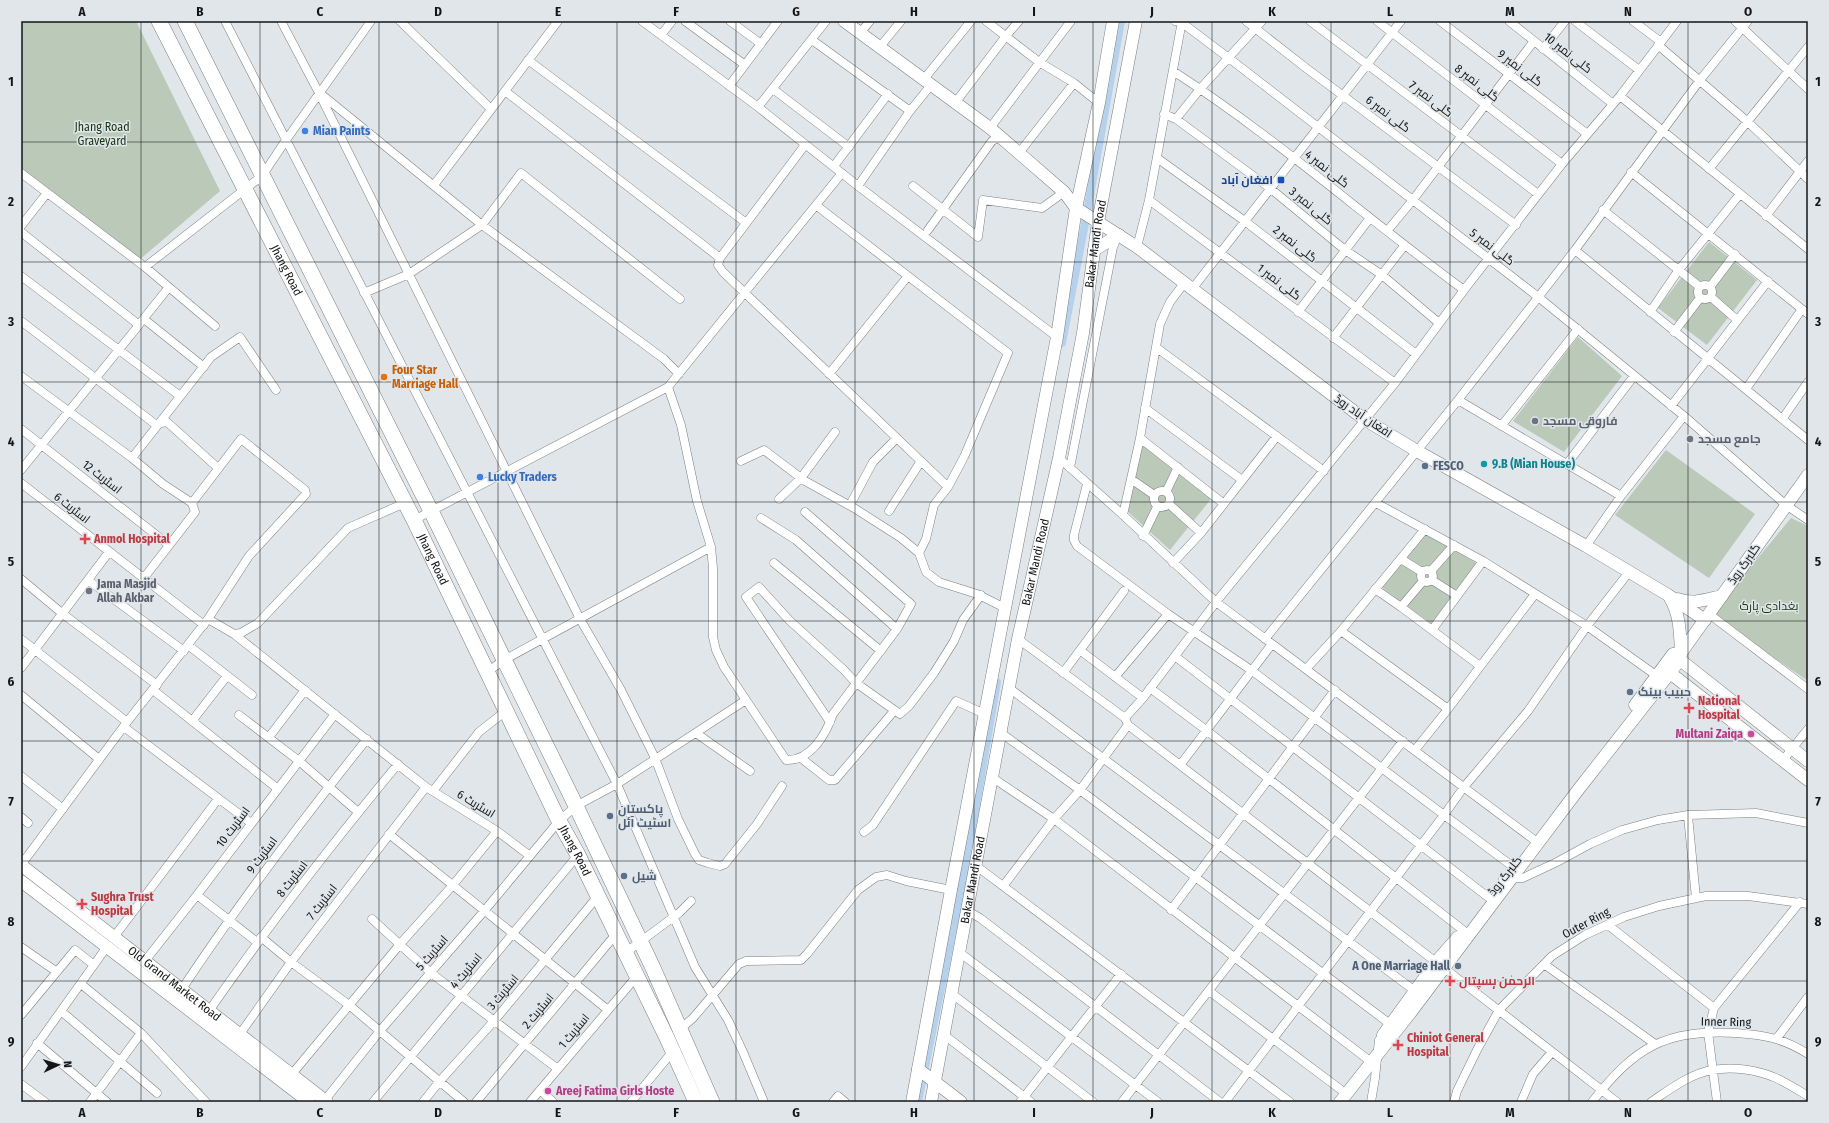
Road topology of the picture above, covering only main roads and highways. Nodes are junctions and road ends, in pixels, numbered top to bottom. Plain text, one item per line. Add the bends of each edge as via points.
1 (159, 21) edge
2 (185, 21) edge
3 (844, 21) edge
4 (1113, 21) edge
5 (1136, 21) edge
6 (1078, 209) junction
7 (1094, 219) junction
8 (1119, 235) junction
9 (1094, 250) junction
10 (1808, 475) edge
11 (1668, 595) junction
12 (1722, 596) junction
13 (1707, 617) junction
14 (1678, 656) junction
15 (1664, 672) junction
16 (976, 758) junction
17 (1808, 761) edge
18 (995, 762) junction
19 (1808, 780) edge
20 (21, 865) edge
21 (1509, 874) junction
22 (21, 881) edge
23 (1440, 965) junction
24 (918, 1069) junction
25 (935, 1081) junction
26 (915, 1087) junction
27 (326, 1101) edge
28 (933, 1101) edge
29 (309, 1102) edge
30 (696, 1102) edge
31 (712, 1102) edge
32 (912, 1102) edge
33 (961, 1102) edge
34 (1330, 1102) edge
35 (1340, 1102) edge

1 - 30 highway, Jhang Road via 414,520
2 - 31 highway, Jhang Road via 576,806
3 - 6 main road, افغان آباد روڈ via 990,128 1064,192
4 - 6 main road, Bakar Mandi Road
5 - 7 main road, Bakar Mandi Road
6 - 7 main road, افغان آباد روڈ
6 - 16 main road, Bakar Mandi Road via 1057,337
7 - 8 main road, افغان آباد روڈ
7 - 9 main road, Bakar Mandi Road
8 - 9 main road
8 - 11 main road, افغان آباد روڈ via 1189,285 1364,419
9 - 18 main road, Bakar Mandi Road via 1083,333 1059,458 1018,639
10 - 12 main road, گلبرگ روڈ
11 - 12 main road via 1690,602
11 - 13 main road
11 - 14 main road via 1678,617
12 - 13 main road, گلبرگ روڈ
13 - 14 main road, گلبرگ روڈ
14 - 15 main road, گلبرگ روڈ
14 - 17 main road
15 - 19 main road
15 - 21 main road, گلبرگ روڈ via 1578,790
15 - 21 main road, گلبرگ روڈ via 1532,839
16 - 18 main road
16 - 24 main road, Bakar Mandi Road
18 - 25 main road, Bakar Mandi Road
20 - 27 main road, Old Grand Market Road
21 - 23 main road, گلبرگ روڈ
21 - 23 main road, گلبرگ روڈ via 1488,897
22 - 29 main road, Old Grand Market Road
23 - 34 main road, گلبرگ روڈ via 1415,991
23 - 35 main road, گلبرگ روڈ
24 - 25 main road
24 - 26 main road, Bakar Mandi Road
25 - 28 main road, Bakar Mandi Road
25 - 33 main road
26 - 28 main road
26 - 32 main road, Bakar Mandi Road

